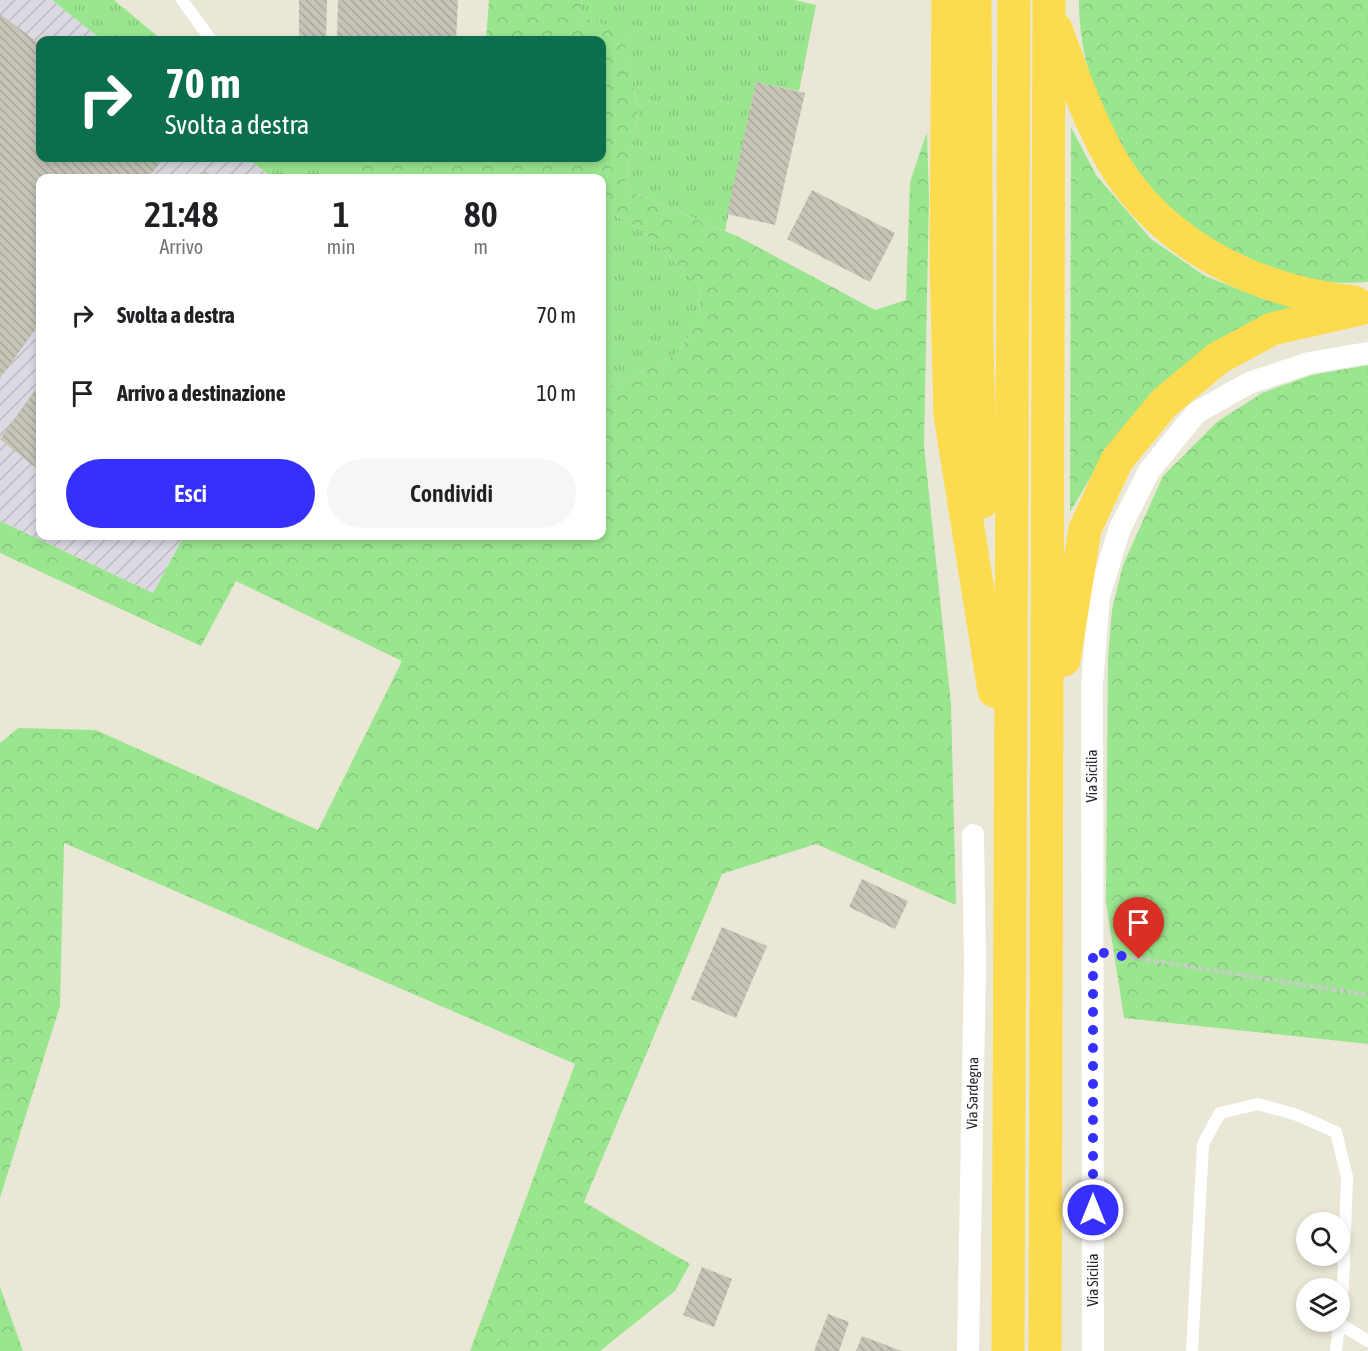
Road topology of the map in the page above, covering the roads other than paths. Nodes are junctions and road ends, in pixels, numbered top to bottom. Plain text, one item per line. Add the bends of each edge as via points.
1 (182, 0) edge
2 (948, 0) edge
3 (975, 0) edge
4 (1014, 0) edge
5 (1048, 5) edge
6 (207, 36) edge
7 (1368, 302) edge
8 (1368, 307) edge
9 (1368, 353) edge
10 (986, 643) junction
11 (1009, 780) junction
12 (1047, 781) junction
13 (973, 835) dead end
14 (1342, 1278) edge
15 (1350, 1330) edge
16 (1339, 1332) edge
17 (1368, 1341) edge
18 (968, 1351) edge
19 (1008, 1351) edge
20 (1045, 1351) edge
21 (1093, 1351) edge
22 (1192, 1351) edge
23 (1336, 1351) edge

1 - 6 lane
2 - 10 highway via 946,261 950,415
3 - 10 highway via 977,345
4 - 11 highway
5 - 7 highway via 1096,132 1136,193 1164,222 1211,258 1265,284 1320,298
5 - 12 highway
8 - 12 highway via 1272,329 1218,358 1164,403 1117,459 1084,529
9 - 21 street, Via Sicilia via 1309,363 1249,383 1196,413 1149,471 1120,528 1099,596 1092,685
10 - 11 highway
11 - 19 highway
12 - 20 highway
13 - 18 street, Via Sardegna via 975,966
14 - 22 lane via 1347,1177 1336,1132 1258,1104 1220,1113 1203,1144
15 - 17 lane
16 - 23 lane

